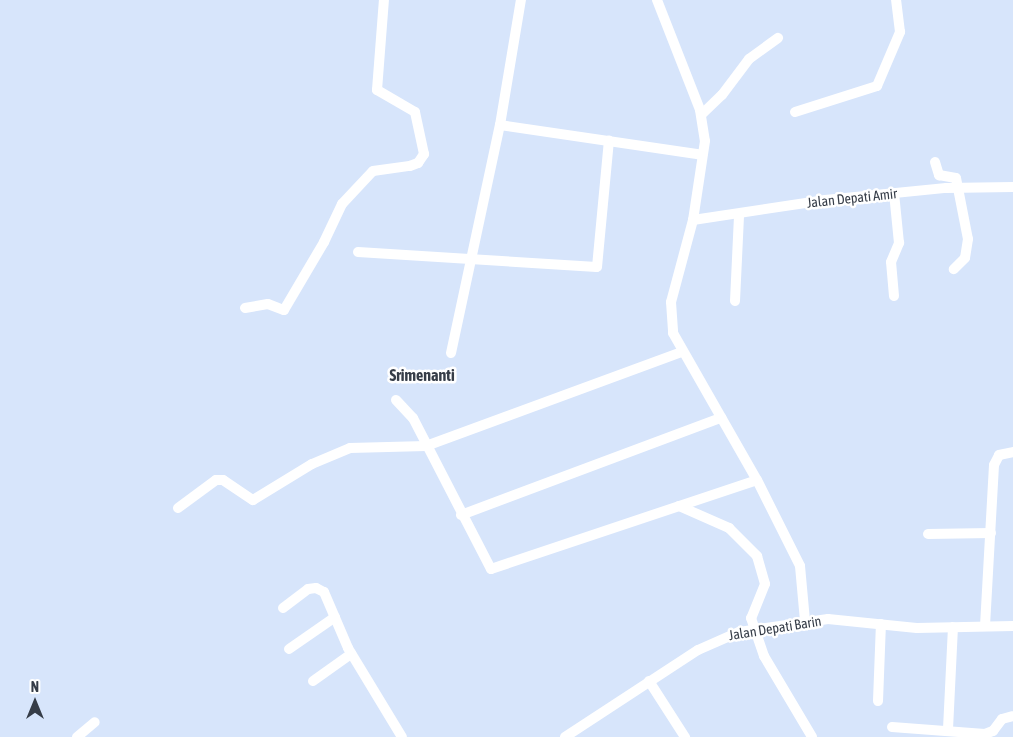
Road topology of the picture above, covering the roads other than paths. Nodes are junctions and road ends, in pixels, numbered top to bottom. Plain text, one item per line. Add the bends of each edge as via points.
1 (384, 0) edge
2 (521, 0) edge
3 (657, 0) edge
4 (896, 0) edge
5 (778, 38) dead end
6 (795, 112) dead end
7 (701, 114) junction
8 (500, 125) junction
9 (608, 141) junction
10 (702, 155) junction
11 (935, 162) dead end
12 (1013, 187) edge
13 (958, 188) junction
14 (894, 193) junction
15 (739, 215) junction
16 (693, 220) junction
17 (358, 252) dead end
18 (470, 258) junction
19 (954, 269) dead end
20 (894, 296) dead end
21 (735, 301) dead end
22 (245, 308) dead end
23 (681, 352) junction
24 (450, 353) dead end
25 (396, 400) dead end
26 (721, 418) junction
27 (426, 446) junction
28 (1013, 452) edge
29 (757, 480) junction
30 (679, 506) junction
31 (178, 508) dead end
32 (461, 515) junction
33 (991, 532) junction
34 (928, 534) dead end
35 (283, 608) dead end
36 (335, 617) junction
37 (804, 621) junction
38 (881, 624) junction
39 (985, 626) junction
40 (1013, 626) edge
41 (953, 627) junction
42 (756, 630) junction
43 (289, 649) dead end
44 (351, 654) junction
45 (313, 681) dead end
46 (649, 681) junction
47 (878, 701) dead end
48 (1013, 716) edge
49 (95, 722) dead end
50 (892, 727) dead end
51 (948, 729) junction
52 (77, 737) edge
53 (402, 737) edge
54 (565, 737) edge
55 (685, 737) edge
56 (812, 737) edge

1 - 22 street via 377,90 415,112 424,154 418,164 373,171 348,197 284,310 268,304
2 - 8 street
3 - 7 street
4 - 6 street via 900,32 878,86
5 - 7 street via 749,59 722,95
7 - 10 street
8 - 9 street
8 - 18 street
9 - 10 street
9 - 18 street via 597,267
10 - 16 street
11 - 13 street via 939,175 955,176
12 - 13 street, Jalan Depati Amir
13 - 14 street, Jalan Depati Amir
13 - 19 street via 968,248 965,258
14 - 15 street, Jalan Depati Amir via 786,205
14 - 20 street via 899,243 891,262
15 - 16 street, Jalan Depati Amir
15 - 21 street
16 - 23 street via 670,317
17 - 18 street
18 - 24 street
23 - 26 street
23 - 27 street
25 - 27 street via 413,418
26 - 29 street
26 - 32 street
27 - 31 street via 350,448 312,464 253,500 223,480 216,480
27 - 32 street
28 - 33 street via 999,455 995,462
29 - 30 street
29 - 37 street via 800,566
30 - 32 street via 491,569
30 - 42 street via 729,528 757,556 765,579 752,614
33 - 34 street
33 - 39 street
35 - 36 street via 316,588 324,592
36 - 43 street
36 - 44 street
37 - 38 street, Jalan Depati Barin
37 - 42 street, Jalan Depati Barin
38 - 41 street, Jalan Depati Barin
38 - 47 street
39 - 40 street, Jalan Depati Barin
39 - 41 street, Jalan Depati Barin
41 - 51 street
42 - 46 street, Jalan Depati Barin via 724,635
42 - 56 street via 764,656
44 - 45 street
44 - 53 street
46 - 54 street, Jalan Depati Barin
46 - 55 street
48 - 51 street via 1002,719 990,733
49 - 52 street
50 - 51 street

